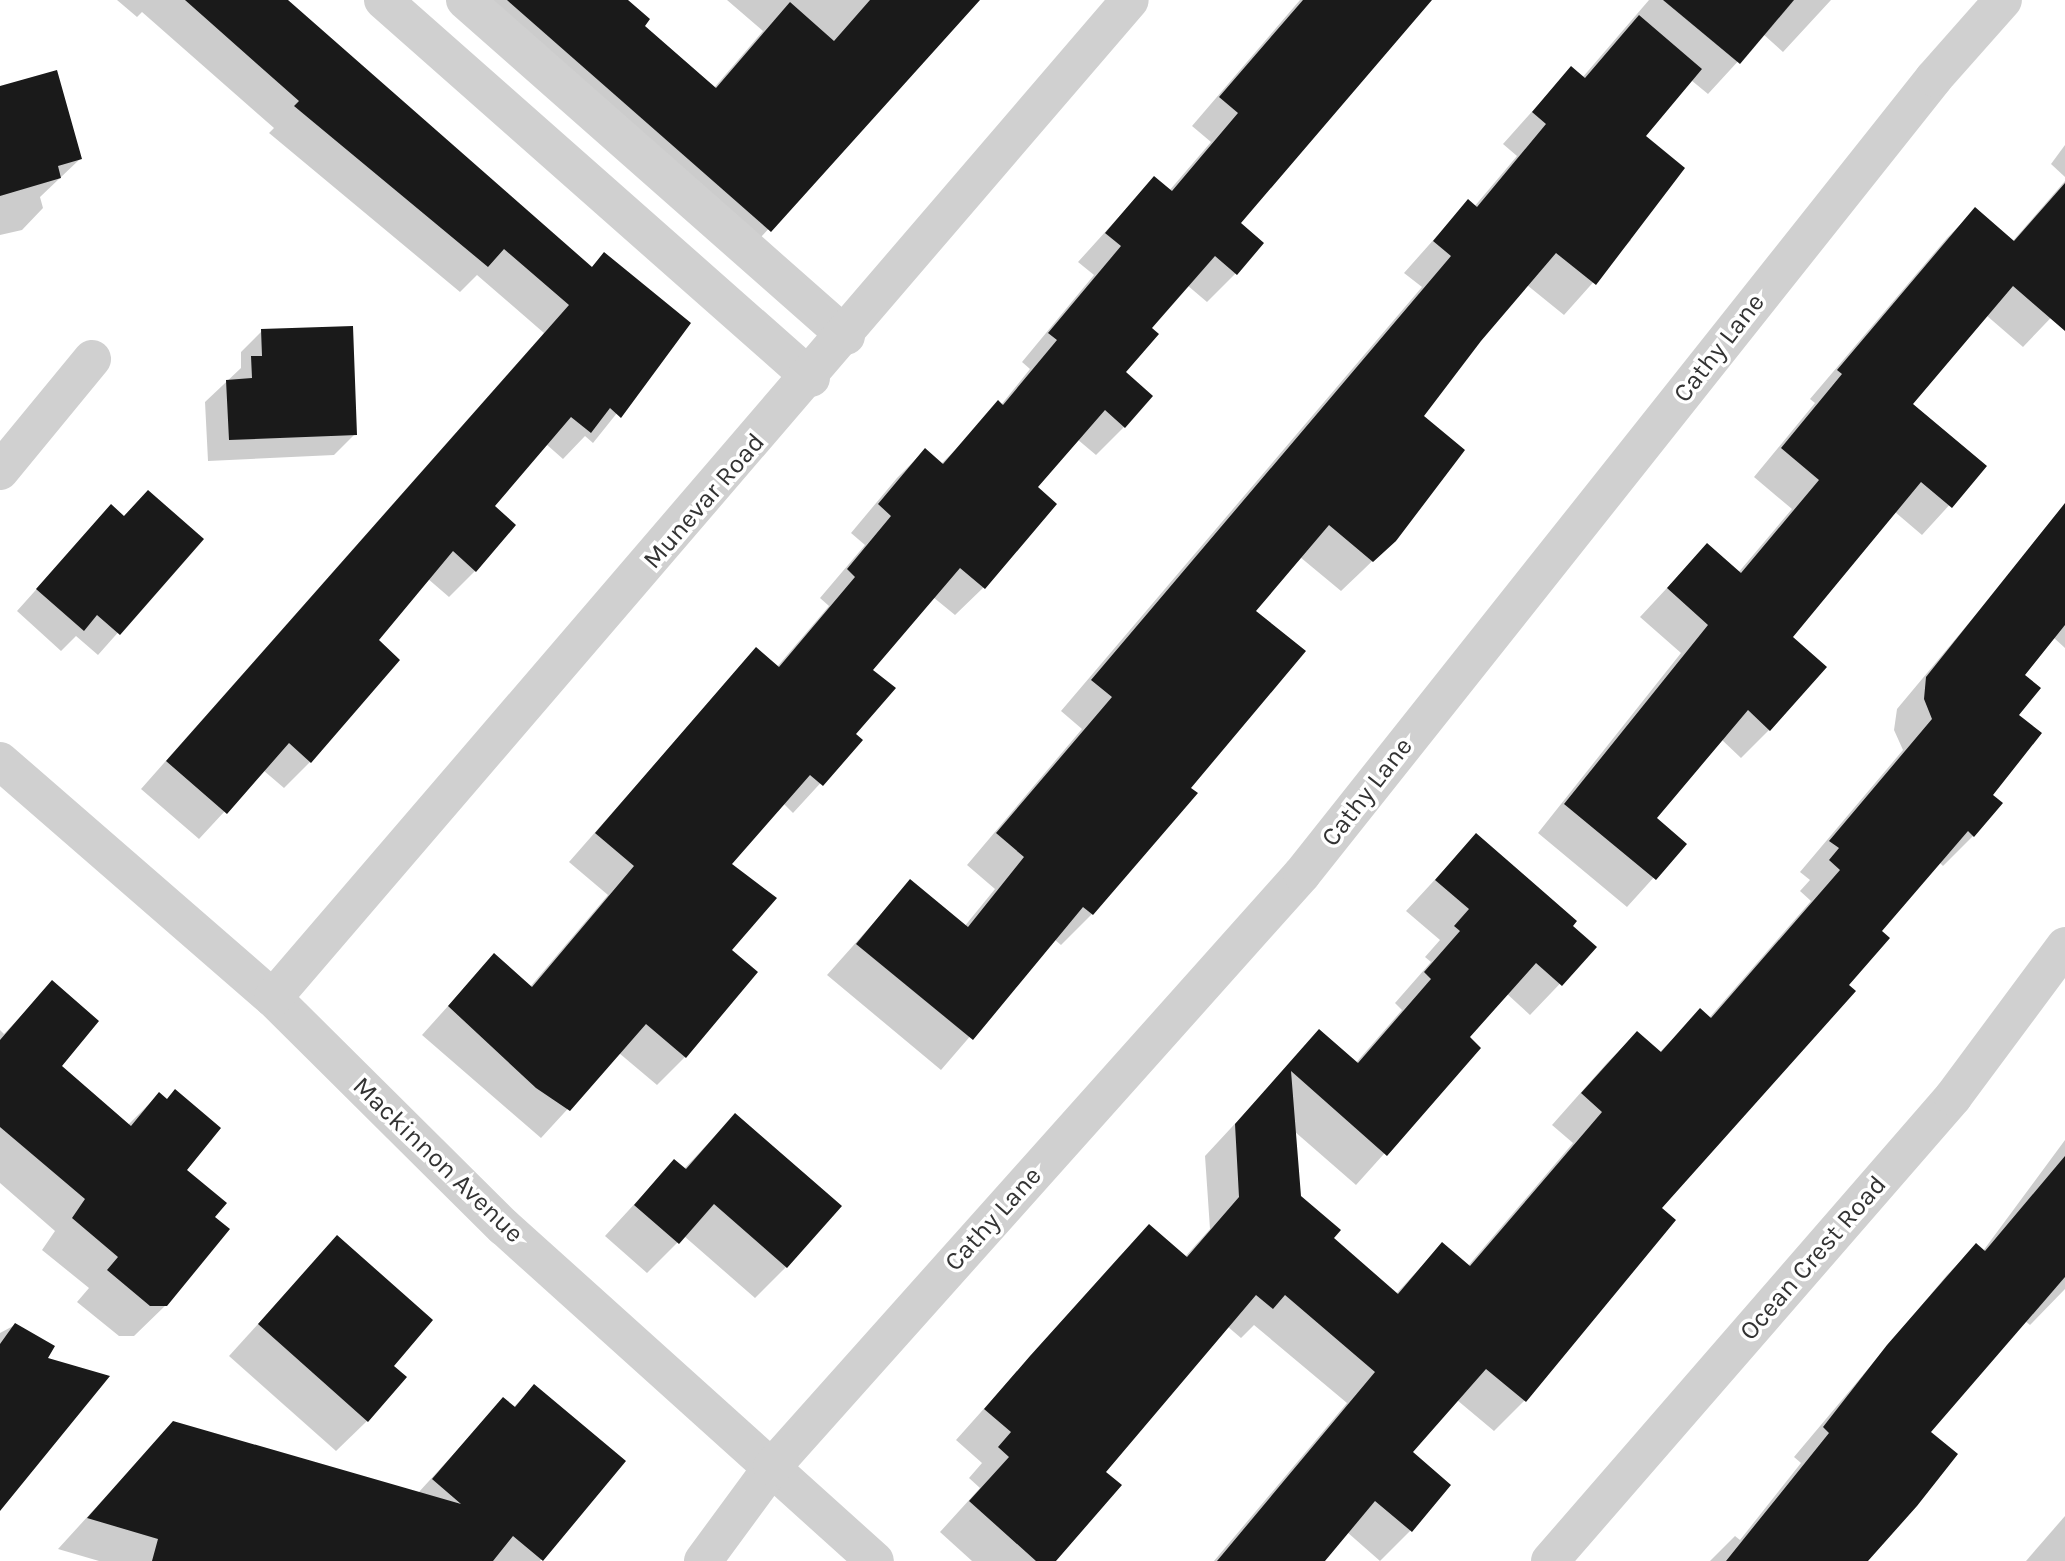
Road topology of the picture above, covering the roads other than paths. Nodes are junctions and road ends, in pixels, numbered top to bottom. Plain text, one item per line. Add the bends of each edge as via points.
1 (383, 0) edge
2 (464, 0) edge
3 (2003, 0) edge
4 (1111, 7) edge
5 (846, 336) junction
6 (92, 359) dead end
7 (811, 378) junction
8 (0, 471) edge
9 (0, 761) edge
10 (2065, 946) edge
11 (273, 998) junction
12 (772, 1467) junction
13 (703, 1561) edge
14 (875, 1561) edge
15 (1550, 1561) edge

1 - 7 street
2 - 5 street
3 - 12 street, Cathy Lane via 1925,89 1302,874
4 - 5 street, Munevar Road
5 - 7 street, Munevar Road
6 - 8 street
7 - 11 street, Munevar Road
9 - 11 street, Mackinnon Avenue
10 - 15 street, Ocean Crest Road via 1953,1097
11 - 12 street, Mackinnon Avenue via 505,1227
12 - 13 street, Cathy Lane
12 - 14 street, Mackinnon Avenue

